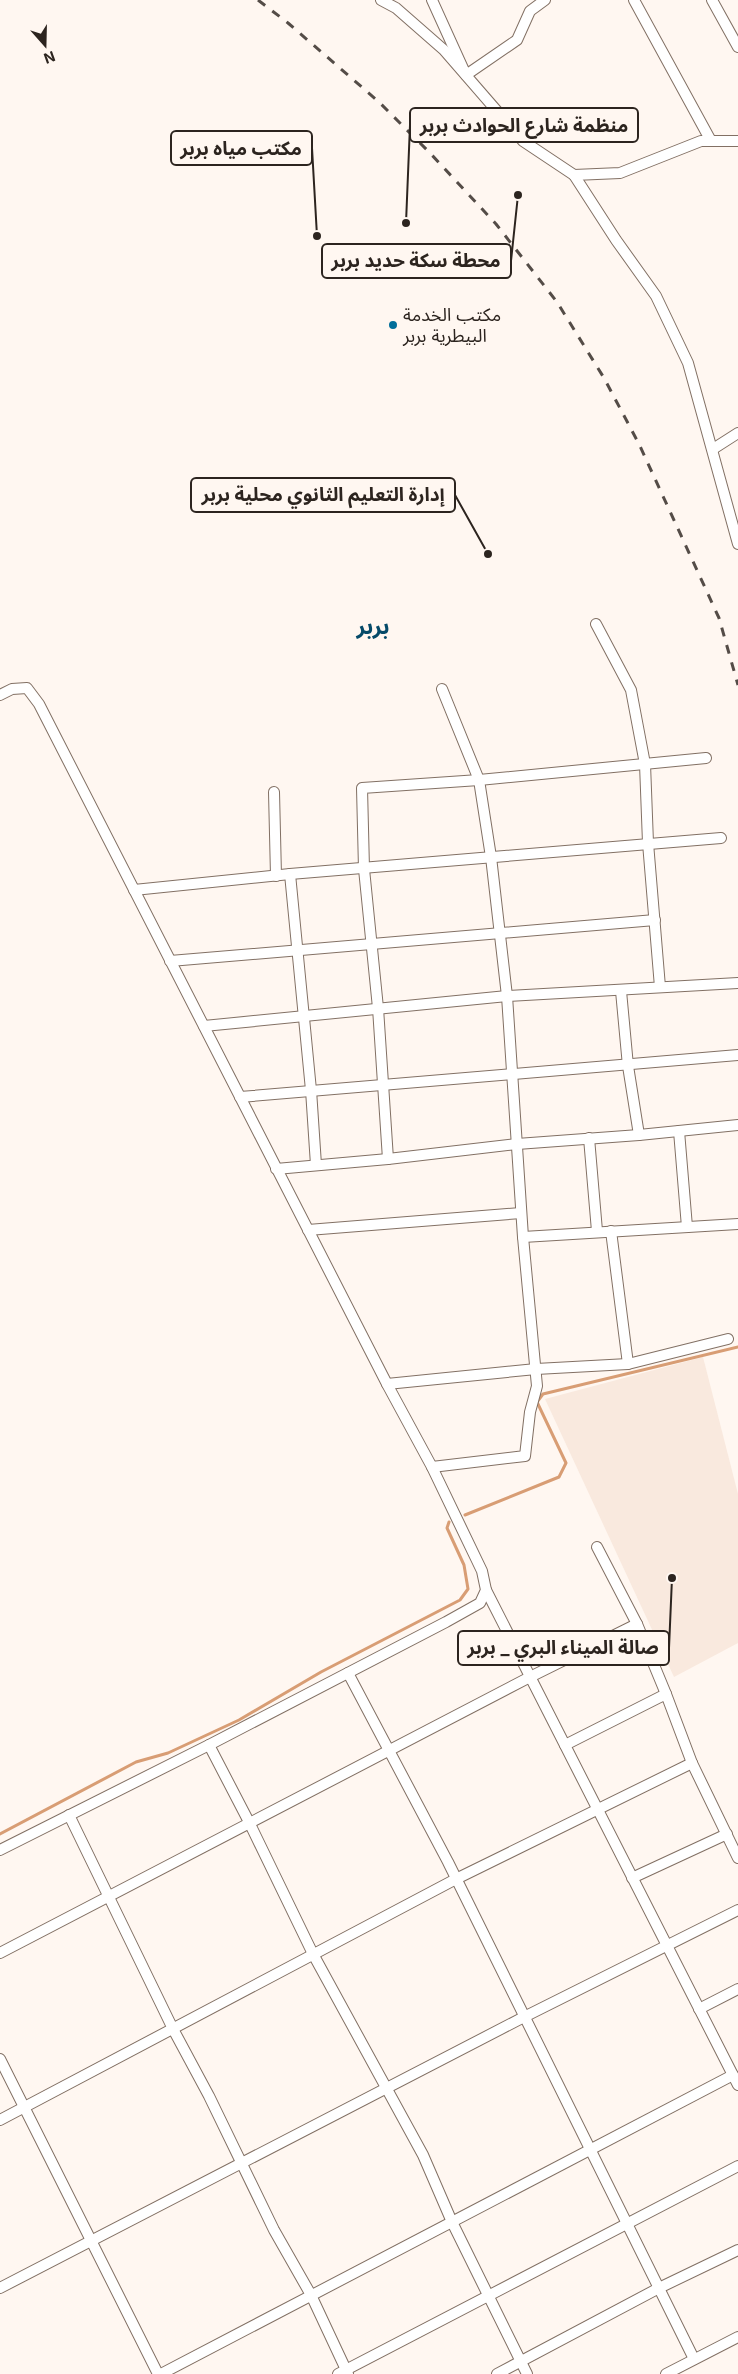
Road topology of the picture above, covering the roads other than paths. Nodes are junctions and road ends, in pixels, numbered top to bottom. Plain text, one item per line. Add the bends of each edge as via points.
1 (381, 0) edge
2 (432, 0) edge
3 (545, 0) edge
4 (634, 0) edge
5 (712, 0) edge
6 (738, 47) edge
7 (466, 75) junction
8 (711, 141) junction
9 (738, 141) edge
10 (574, 175) junction
11 (738, 433) edge
12 (713, 449) junction
13 (735, 517) edge
14 (738, 544) edge
15 (596, 624) dead end
16 (442, 689) dead end
17 (0, 695) edge
18 (706, 758) dead end
19 (645, 764) junction
20 (479, 780) junction
21 (274, 792) dead end
22 (721, 838) dead end
23 (648, 843) junction
24 (491, 858) junction
25 (364, 869) junction
26 (290, 874) junction
27 (276, 876) junction
28 (134, 890) junction
29 (654, 920) junction
30 (500, 933) junction
31 (372, 944) junction
32 (297, 952) junction
33 (170, 961) junction
34 (738, 983) edge
35 (660, 987) junction
36 (621, 990) junction
37 (507, 996) junction
38 (378, 1008) junction
39 (302, 1016) junction
40 (204, 1026) junction
41 (738, 1056) edge
42 (628, 1066) junction
43 (512, 1075) junction
44 (382, 1085) junction
45 (311, 1090) junction
46 (240, 1097) junction
47 (738, 1125) edge
48 (679, 1131) junction
49 (639, 1135) junction
50 (589, 1138) junction
51 (517, 1144) junction
52 (388, 1159) junction
53 (316, 1165) junction
54 (276, 1168) junction
55 (522, 1213) junction
56 (738, 1224) edge
57 (687, 1227) junction
58 (308, 1230) junction
59 (597, 1231) junction
60 (611, 1231) junction
61 (523, 1237) junction
62 (728, 1339) dead end
63 (628, 1364) junction
64 (536, 1369) junction
65 (386, 1384) junction
66 (432, 1466) junction
67 (597, 1547) dead end
68 (486, 1590) junction
69 (637, 1624) junction
70 (348, 1673) junction
71 (530, 1676) junction
72 (666, 1694) junction
73 (209, 1745) junction
74 (565, 1746) junction
75 (388, 1750) junction
76 (692, 1763) junction
77 (598, 1810) junction
78 (69, 1815) junction
79 (250, 1822) junction
80 (726, 1834) junction
81 (0, 1850) edge
82 (738, 1858) edge
83 (632, 1878) junction
84 (456, 1879) junction
85 (110, 1896) junction
86 (738, 1910) edge
87 (666, 1944) junction
88 (0, 1953) edge
89 (314, 1954) junction
90 (738, 1990) edge
91 (699, 2009) junction
92 (524, 2017) junction
93 (173, 2029) junction
94 (0, 2059) edge
95 (733, 2075) junction
96 (738, 2085) edge
97 (387, 2087) junction
98 (24, 2108) junction
99 (0, 2120) edge
100 (590, 2150) junction
101 (240, 2163) junction
102 (738, 2166) edge
103 (452, 2222) junction
104 (626, 2222) junction
105 (92, 2241) junction
106 (738, 2250) edge
107 (0, 2288) edge
108 (659, 2288) junction
109 (489, 2294) junction
110 (311, 2295) junction
111 (738, 2337) edge
112 (694, 2359) junction
113 (520, 2362) junction
114 (344, 2373) edge
115 (160, 2374) edge
116 (497, 2374) edge
117 (527, 2374) edge
118 (666, 2374) edge

1 - 7 street via 396,8 444,50
2 - 7 street
3 - 7 street via 530,11 517,40
4 - 8 street
5 - 6 street
7 - 10 street via 524,141
8 - 9 street
8 - 10 street via 700,141 620,173
10 - 12 street via 656,296 688,363
11 - 12 street
12 - 13 street
13 - 14 street
15 - 19 street via 631,690
16 - 20 street
17 - 28 street via 12,689 27,688 39,704
18 - 19 street
19 - 20 street
19 - 23 street
20 - 24 street
20 - 25 street via 362,788
21 - 27 street
22 - 23 street
23 - 24 street
23 - 29 street
24 - 25 street
24 - 30 street
25 - 26 street
25 - 31 street
26 - 27 street
26 - 32 street
27 - 28 street
28 - 33 street
29 - 30 street
29 - 35 street
30 - 31 street
30 - 37 street
31 - 32 street
31 - 38 street
32 - 33 street
32 - 39 street
33 - 40 street
34 - 35 street
35 - 36 street
36 - 37 street
36 - 42 street
37 - 38 street
37 - 43 street
38 - 39 street
38 - 44 street
39 - 40 street
39 - 45 street
40 - 46 street
41 - 42 street
42 - 43 street
42 - 49 street
43 - 44 street
43 - 51 street
44 - 45 street
44 - 52 street
45 - 46 street
45 - 53 street
46 - 54 street
47 - 48 street
48 - 49 street
48 - 57 street
49 - 50 street
50 - 51 street
50 - 59 street
51 - 52 street
51 - 55 street
52 - 53 street
53 - 54 street
54 - 58 street
55 - 58 street
55 - 61 street
56 - 57 street
57 - 60 street
58 - 65 street
59 - 60 street
59 - 61 street
60 - 63 street
61 - 64 street
62 - 63 street
63 - 64 street
64 - 65 street
64 - 66 street via 537,1386 530,1412 525,1456
65 - 66 street
66 - 68 street via 482,1571
67 - 69 street
68 - 70 street via 480,1603
68 - 71 street
69 - 71 street
69 - 72 street
70 - 73 street
70 - 75 street
71 - 74 street
71 - 75 street
72 - 74 street
72 - 76 street
73 - 78 street
73 - 79 street
74 - 77 street
75 - 79 street
75 - 84 street
76 - 77 street
76 - 80 street
77 - 83 street
77 - 84 street
78 - 81 street
78 - 85 street
79 - 85 street
79 - 89 street
80 - 82 street
80 - 83 street
83 - 87 street
84 - 89 street
84 - 92 street
85 - 88 street
85 - 93 street
86 - 87 street
87 - 91 street
87 - 92 street
89 - 93 street
89 - 97 street
90 - 91 street
91 - 95 street
92 - 97 street
92 - 100 street
93 - 98 street
93 - 101 street
94 - 98 street
95 - 96 street
95 - 100 street
97 - 101 street
97 - 103 street via 423,2155
98 - 99 street
98 - 105 street
100 - 103 street
100 - 104 street
101 - 105 street
101 - 110 street
102 - 104 street
103 - 109 street
103 - 110 street
104 - 108 street
104 - 109 street
105 - 107 street
105 - 115 street
106 - 108 street
108 - 112 street
108 - 113 street
109 - 113 street
109 - 114 street
110 - 114 street
110 - 115 street
111 - 112 street
112 - 118 street
113 - 116 street
113 - 117 street

